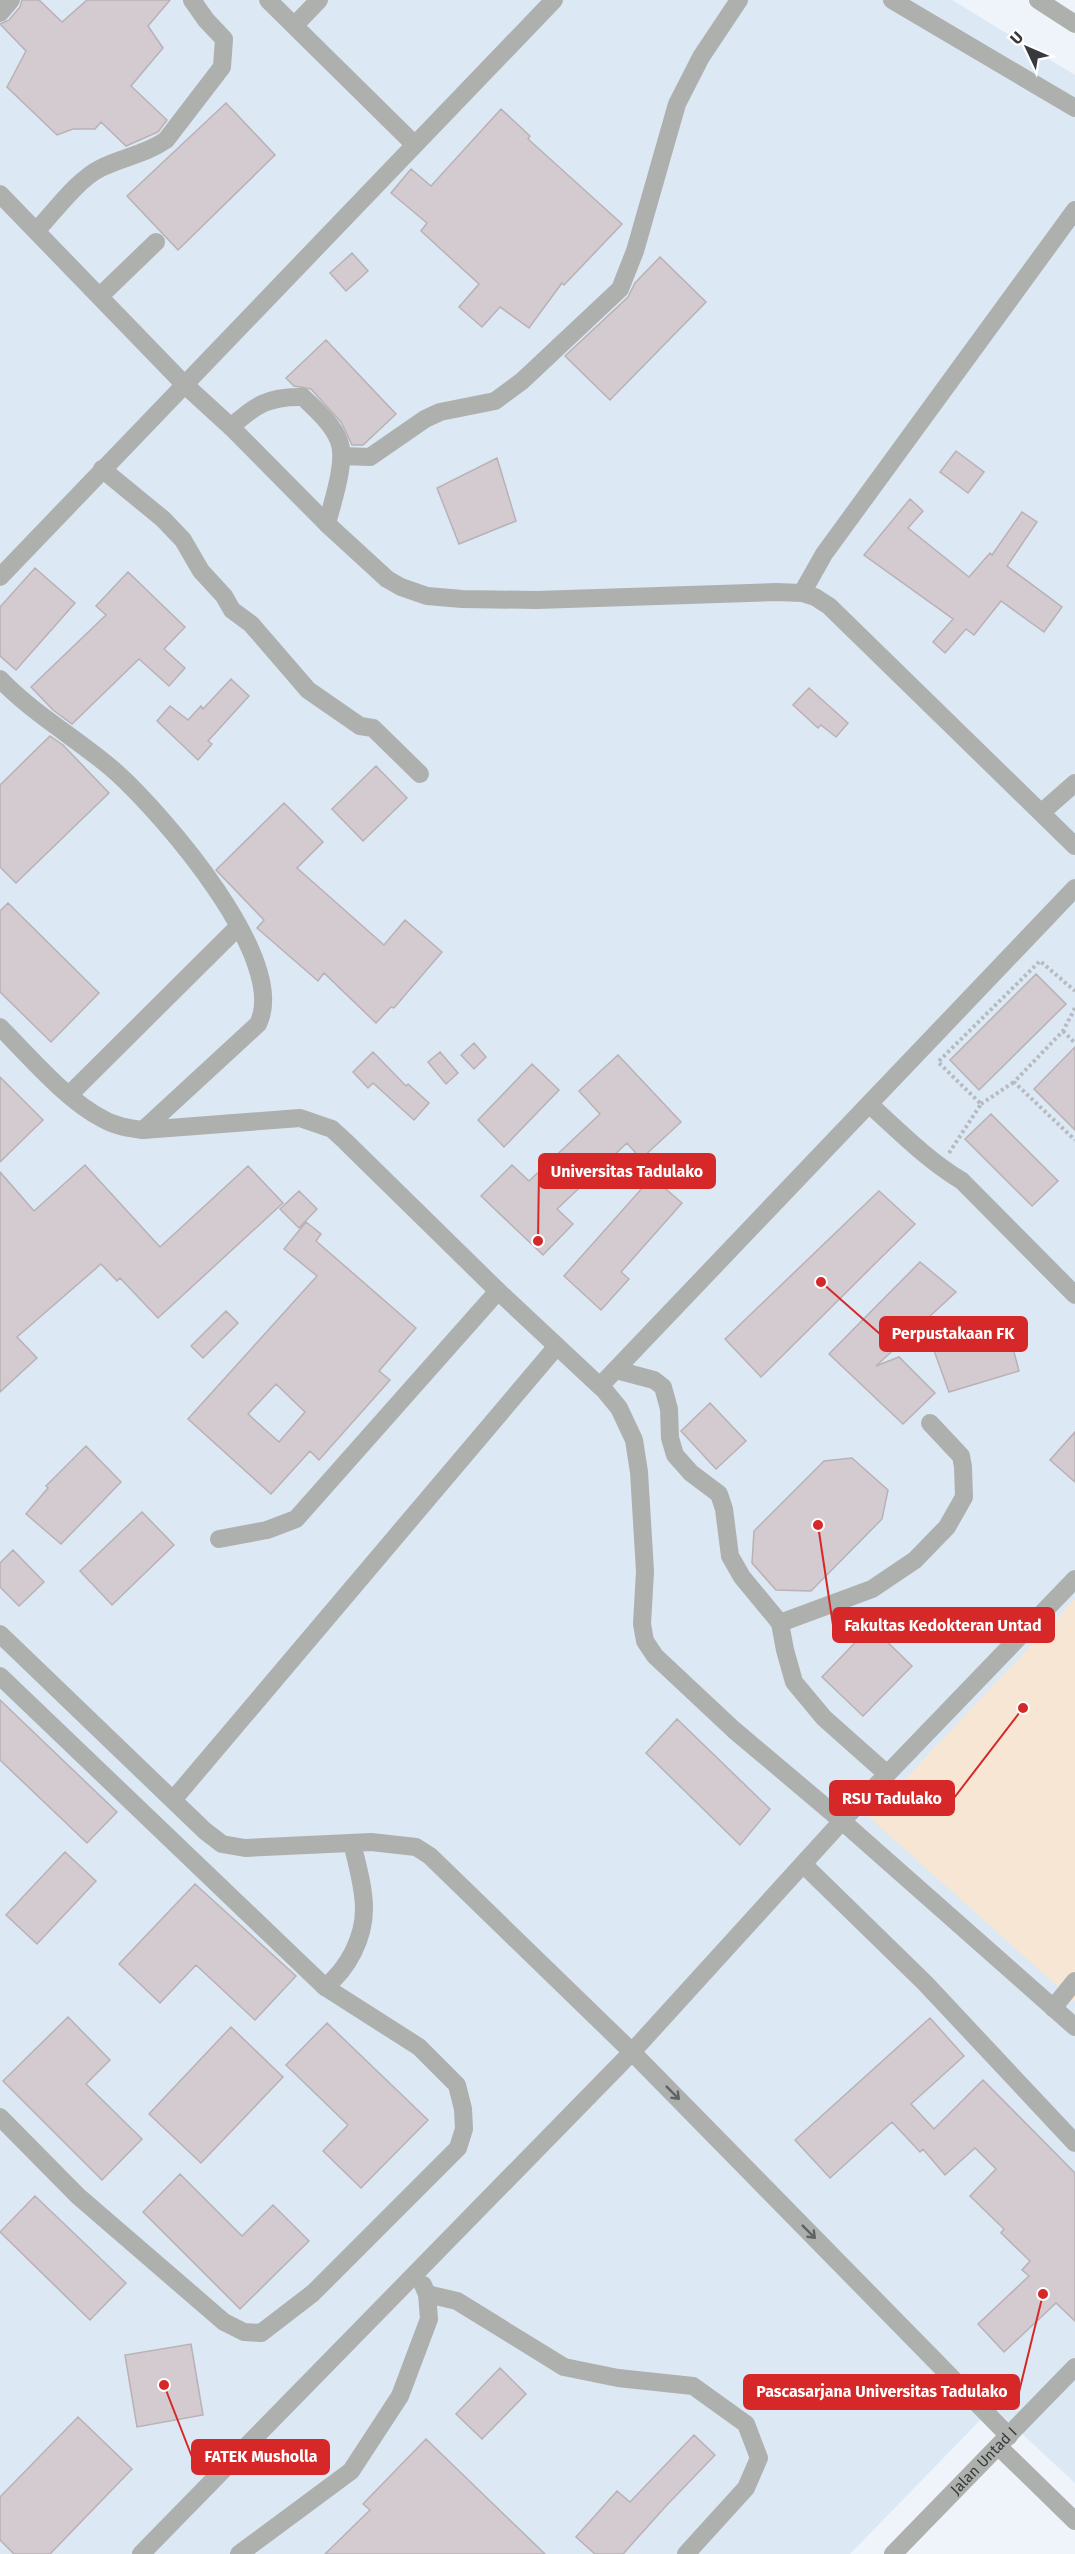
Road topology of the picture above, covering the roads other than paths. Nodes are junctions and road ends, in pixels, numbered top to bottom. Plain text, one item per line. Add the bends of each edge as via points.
1 (11, 0) edge
2 (192, 0) edge
3 (268, 0) edge
4 (319, 0) edge
5 (554, 0) edge
6 (739, 0) edge
7 (891, 0) edge
8 (1038, 0) edge
9 (0, 13) edge
10 (1075, 24) edge
11 (295, 25) junction
12 (1075, 108) edge
13 (414, 144) junction
14 (0, 194) edge
15 (1075, 210) edge
16 (37, 230) junction
17 (156, 242) dead end
18 (100, 296) junction
19 (184, 384) junction
20 (231, 427) junction
21 (342, 456) junction
22 (102, 469) junction
23 (327, 524) junction
24 (0, 577) edge
25 (802, 593) junction
26 (0, 679) edge
27 (420, 774) dead end
28 (1075, 783) edge
29 (1042, 812) junction
30 (1075, 846) edge
31 (1075, 888) edge
32 (238, 927) junction
33 (0, 1027) edge
34 (69, 1095) junction
35 (870, 1104) junction
36 (143, 1130) junction
37 (498, 1291) junction
38 (1075, 1295) edge
39 (557, 1346) junction
40 (616, 1370) junction
41 (600, 1386) junction
42 (930, 1423) dead end
43 (219, 1539) dead end
44 (1075, 1579) edge
45 (780, 1623) junction
46 (0, 1634) edge
47 (0, 1676) edge
48 (887, 1774) junction
49 (173, 1800) junction
50 (842, 1821) junction
51 (352, 1843) junction
52 (803, 1864) junction
53 (1075, 1981) edge
54 (325, 1987) junction
55 (1053, 2008) junction
56 (1075, 2027) edge
57 (632, 2052) junction
58 (2, 2122) edge
59 (1075, 2143) edge
60 (416, 2272) junction
61 (427, 2294) junction
62 (1075, 2367) edge
63 (1004, 2441) junction
64 (1075, 2521) edge
65 (141, 2554) edge
66 (239, 2554) edge
67 (686, 2554) edge
68 (893, 2554) edge

1 - 9 street
2 - 16 street via 224,39 222,67 166,140 101,168
3 - 11 street
4 - 11 street
5 - 13 street
6 - 21 street via 701,57 678,104 620,289 522,381 495,401 440,412 370,457
7 - 12 street
8 - 10 street
11 - 13 street
13 - 19 street
14 - 16 street
15 - 25 street via 824,554
16 - 18 street
17 - 18 street
18 - 19 street
19 - 20 street
19 - 22 street
20 - 21 street via 254,406 268,400 303,397 339,441
20 - 23 street
21 - 23 street
22 - 24 street
22 - 27 street via 183,540 201,572 232,610 251,624 308,690 360,726 373,728
23 - 25 street via 387,579 427,597 537,600
25 - 29 street via 829,606
26 - 32 street via 117,774 177,836
28 - 29 street
29 - 30 street
31 - 35 street
32 - 34 street
32 - 36 street via 259,970 263,1014 258,1024
33 - 34 street
34 - 36 street via 102,1119
35 - 38 street via 913,1147 962,1181
35 - 40 street
36 - 37 street via 300,1118 332,1129
37 - 39 street
37 - 43 street via 296,1519 267,1530
39 - 41 street
39 - 49 street
40 - 41 street
40 - 45 street via 663,1386 675,1455 718,1494 724,1509 730,1556
41 - 50 street via 619,1408 634,1440 642,1514 645,1641 654,1656 734,1730
42 - 45 street via 961,1456 963,1467 964,1497 947,1527 915,1560 872,1589
44 - 48 street
45 - 48 street via 794,1682 824,1718
46 - 49 street
47 - 54 street
48 - 50 street
49 - 51 street via 222,1844 245,1848
50 - 52 street
50 - 55 street
51 - 54 street via 364,1909 356,1947 338,1977
51 - 57 street via 416,1847 430,1856
52 - 57 street
52 - 59 street via 925,1983
53 - 55 street
54 - 58 street via 419,2047 457,2085 464,2109 464,2129 458,2148 313,2293 261,2333 244,2332 224,2322 78,2196
55 - 56 street
57 - 60 street
57 -> 63 street
60 - 61 street
60 - 65 street
61 - 66 street via 429,2319 400,2396 351,2471
61 - 67 street via 457,2301 564,2367 618,2378 693,2386 746,2424 759,2458 746,2487
62 - 63 street, Jalan Untad I
63 - 64 street
63 - 68 street, Jalan Untad I

